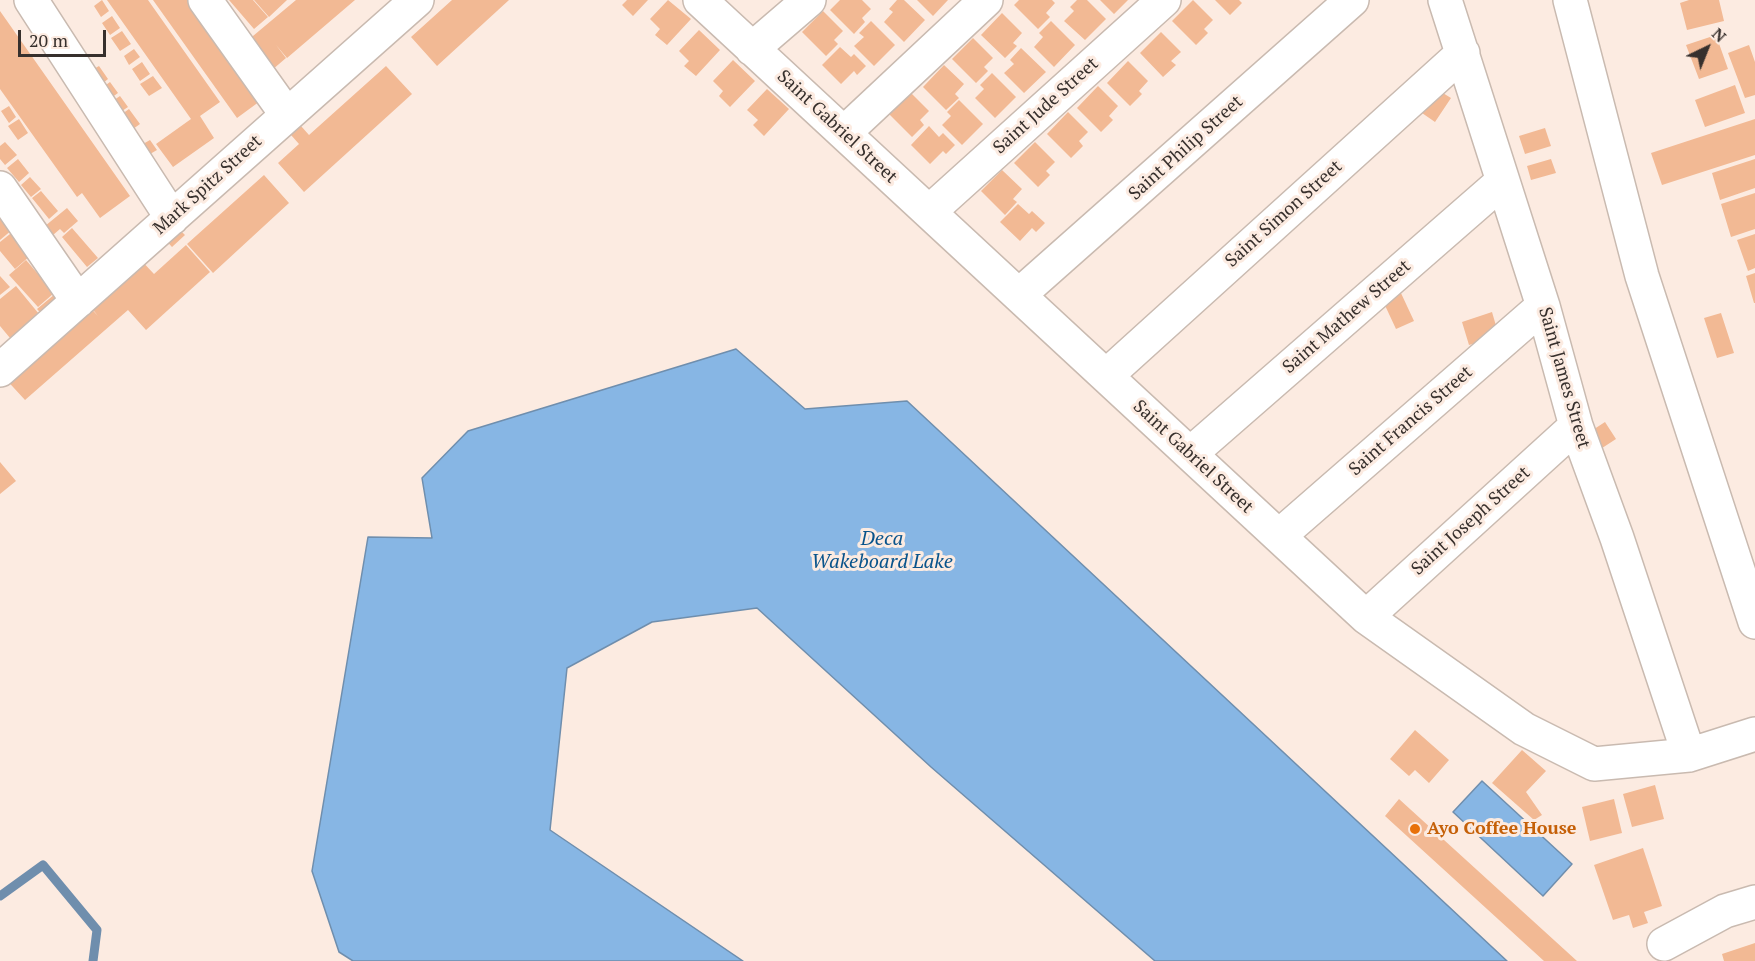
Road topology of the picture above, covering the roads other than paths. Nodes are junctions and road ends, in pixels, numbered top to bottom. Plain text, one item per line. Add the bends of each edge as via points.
1 (31, 0) edge
2 (205, 0) edge
3 (417, 0) edge
4 (700, 0) edge
5 (809, 0) edge
6 (986, 0) edge
7 (1164, 0) edge
8 (1352, 0) edge
9 (1445, 0) edge
10 (1570, 0) edge
11 (752, 49) junction
12 (1463, 52) junction
13 (287, 115) junction
14 (844, 133) junction
15 (1503, 181) junction
16 (0, 188) edge
17 (929, 212) junction
18 (172, 218) junction
19 (1019, 296) junction
20 (78, 301) junction
21 (1543, 306) junction
22 (0, 370) edge
23 (1106, 376) junction
24 (1576, 426) junction
25 (1190, 454) junction
26 (1280, 536) junction
27 (1366, 617) junction
28 (1755, 622) edge
29 (1755, 734) edge
30 (1689, 754) junction
31 (1755, 902) edge
32 (1664, 944) dead end

1 - 18 street
2 - 13 street
3 - 13 street, Mark Spitz Street
4 - 11 street, Saint Gabriel Street
5 - 11 street
6 - 14 street
7 - 17 street, Saint Jude Street
8 - 19 street, Saint Philip Street
9 - 12 street, Saint James Street
10 - 28 street via 1642,276
11 - 14 street, Saint Gabriel Street
12 - 15 street, Saint James Street
12 - 23 street, Saint Simon Street
13 - 18 street, Mark Spitz Street
14 - 17 street, Saint Gabriel Street
15 - 21 street, Saint James Street
15 - 25 street, Saint Mathew Street
16 - 20 street
17 - 19 street, Saint Gabriel Street
18 - 20 street, Mark Spitz Street
19 - 23 street, Saint Gabriel Street
20 - 22 street, Mark Spitz Street
21 - 24 street, Saint James Street
21 - 26 street, Saint Francis Street
23 - 25 street, Saint Gabriel Street
24 - 27 street, Saint Joseph Street
24 - 30 street, Saint James Street
25 - 26 street, Saint Gabriel Street
26 - 27 street, Saint Gabriel Street
27 - 30 street, Saint Gabriel Street via 1524,729 1594,764
29 - 30 street, Saint Gabriel Street
31 - 32 street via 1725,911

